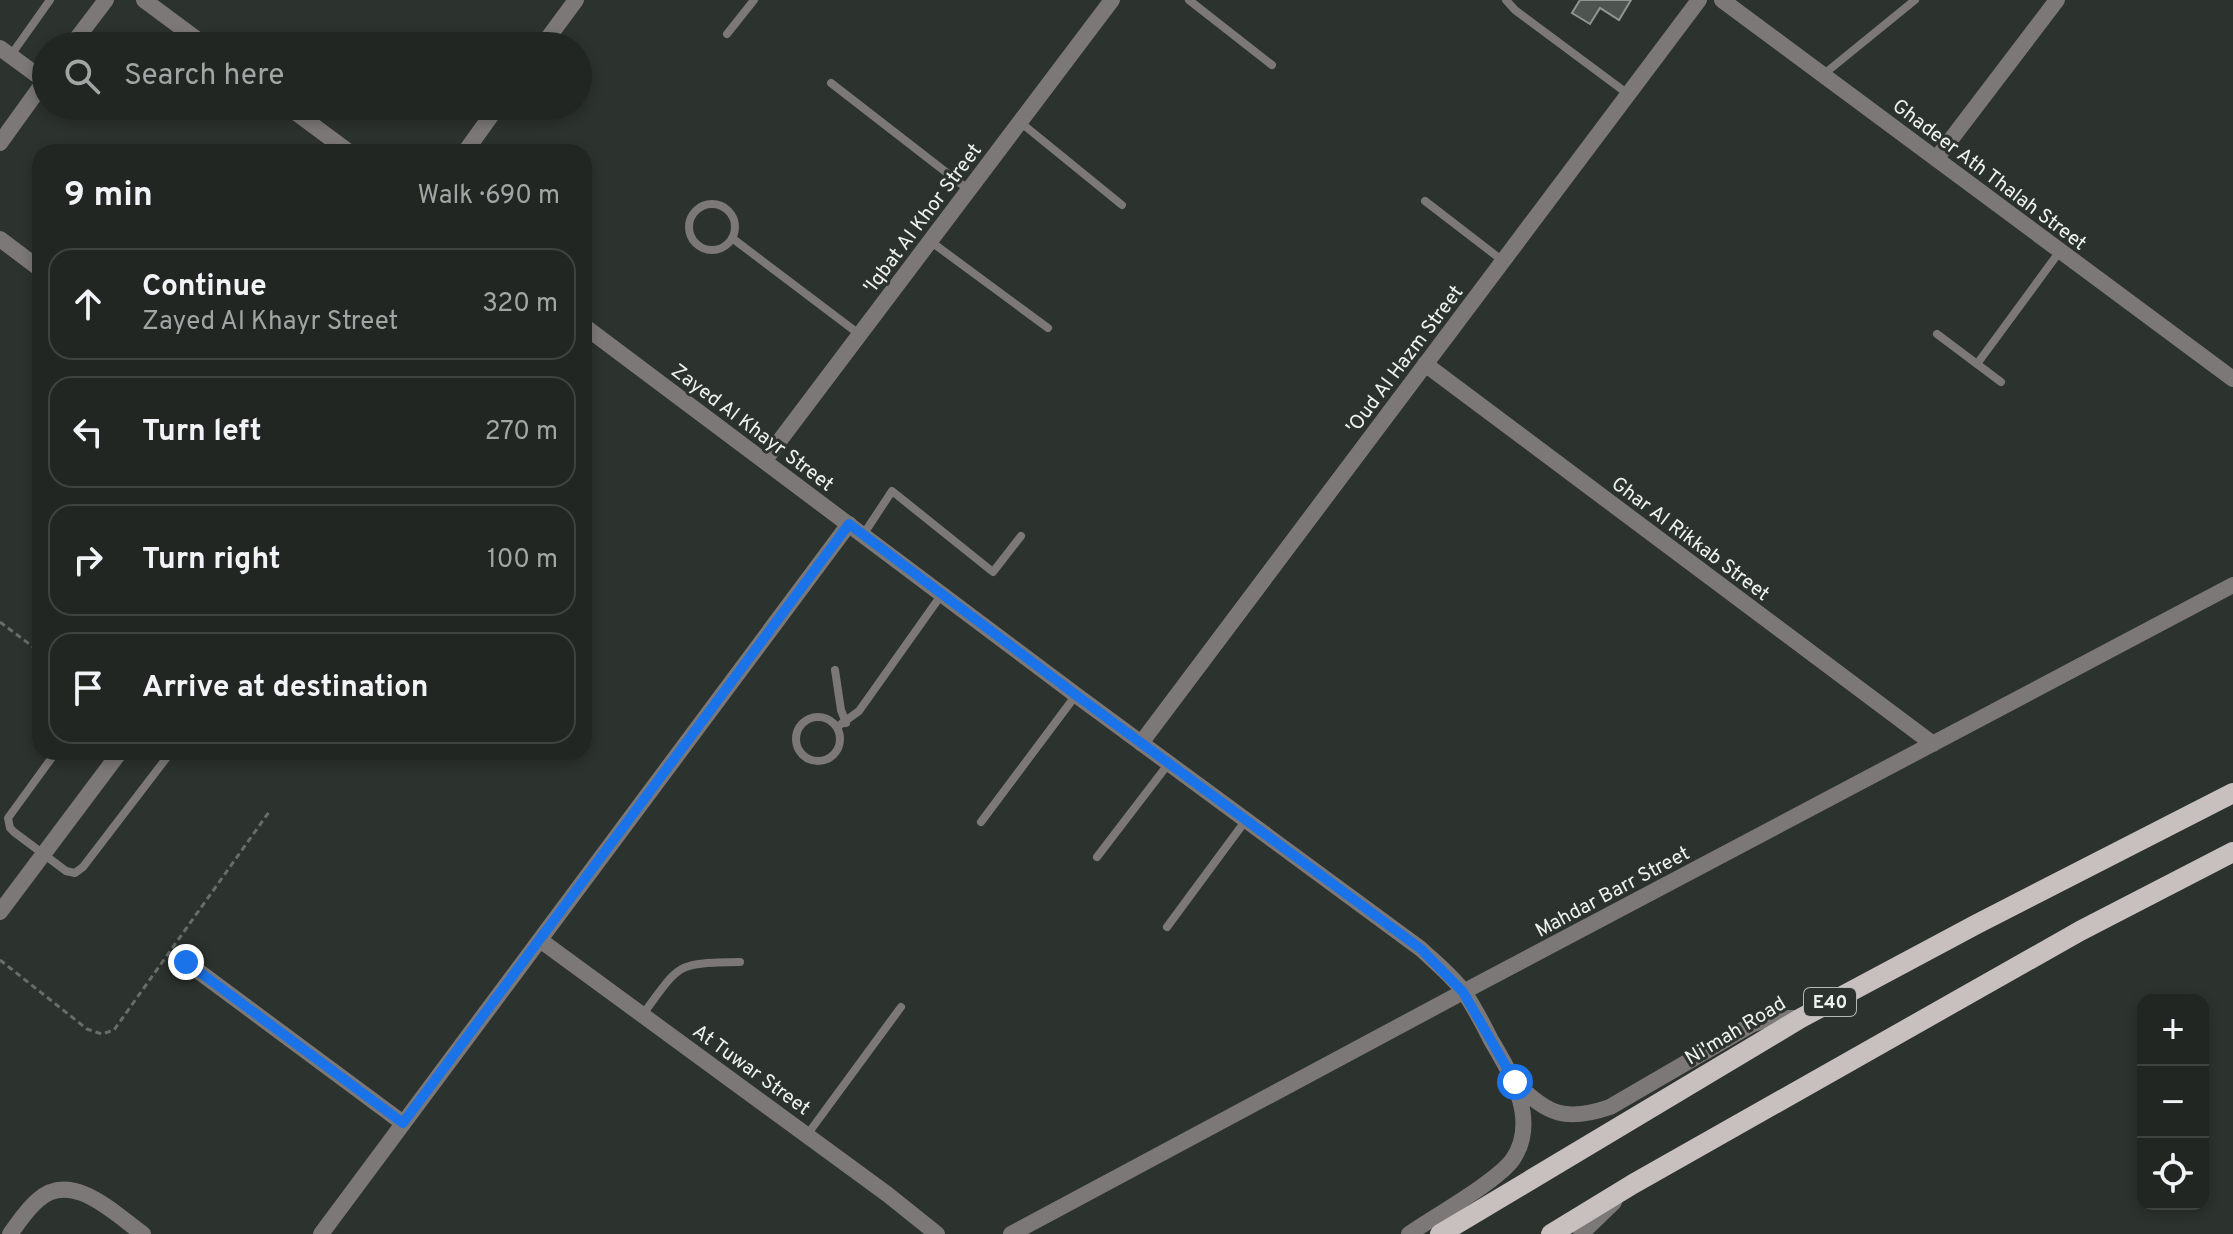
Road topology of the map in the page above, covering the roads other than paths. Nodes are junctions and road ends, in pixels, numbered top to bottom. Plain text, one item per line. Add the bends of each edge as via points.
1 (50, 0) edge
2 (106, 0) edge
3 (144, 0) edge
4 (576, 0) edge
5 (754, 0) edge
6 (1112, 0) edge
7 (1189, 0) edge
8 (1506, 0) edge
9 (1699, 0) edge
10 (1722, 0) edge
11 (1915, 0) edge
12 (2057, 0) edge
13 (82, 32) edge
14 (187, 32) edge
15 (552, 32) edge
16 (727, 34) dead end
17 (5, 52) edge
18 (1272, 65) dead end
19 (32, 71) edge
20 (1823, 75) junction
21 (831, 83) dead end
22 (1628, 94) junction
23 (32, 98) edge
24 (306, 120) edge
25 (488, 120) edge
26 (1020, 122) junction
27 (0, 143) edge
28 (338, 144) edge
29 (471, 144) edge
30 (1936, 159) junction
31 (969, 190) junction
32 (1425, 201) dead end
33 (1122, 205) dead end
34 (732, 238) junction
35 (0, 239) edge
36 (930, 241) junction
37 (2060, 251) junction
38 (1503, 261) junction
39 (32, 263) edge
40 (1048, 328) dead end
41 (592, 332) edge
42 (860, 334) junction
43 (1937, 334) dead end
44 (1425, 364) junction
45 (1977, 364) junction
46 (2233, 379) edge
47 (2001, 382) dead end
48 (765, 460) junction
49 (856, 529) junction
50 (1021, 536) dead end
51 (2233, 585) edge
52 (942, 594) junction
53 (835, 670) dead end
54 (1076, 695) junction
55 (842, 725) junction
56 (1141, 743) junction
57 (1933, 744) junction
58 (50, 760) edge
59 (114, 760) edge
60 (165, 760) edge
61 (1169, 763) junction
62 (2233, 793) edge
63 (1246, 820) junction
64 (981, 822) dead end
65 (2233, 852) edge
66 (44, 854) junction
67 (1097, 857) dead end
68 (0, 912) edge
69 (1167, 927) dead end
70 (540, 940) junction
71 (186, 962) dead end
72 (740, 962) dead end
73 (1463, 992) junction
74 (901, 1007) dead end
75 (643, 1014) junction
76 (1801, 1018) junction
77 (1515, 1082) junction
78 (403, 1123) junction
79 (807, 1135) junction
80 (1633, 1184) junction
81 (10, 1234) edge
82 (143, 1234) edge
83 (321, 1234) edge
84 (937, 1234) edge
85 (1011, 1234) edge
86 (1409, 1234) edge
87 (1440, 1234) edge
88 (1551, 1234) edge
89 (1581, 1234) edge

1 - 17 lane
2 - 13 street
3 - 14 street
4 - 15 street
5 - 16 lane
6 - 26 street, 'Iqbat Al Khor Street
7 - 18 lane
8 - 22 lane
9 - 22 street, 'Oud Al Hazm Street
10 - 20 street, Ghadeer Ath Thalah Street
11 - 20 lane
12 - 30 street
17 - 19 street
20 - 30 street, Ghadeer Ath Thalah Street
21 - 31 lane
22 - 38 street, 'Oud Al Hazm Street
23 - 27 street
24 - 28 street
25 - 29 street
26 - 31 street, 'Iqbat Al Khor Street
26 - 33 lane
30 - 37 street, Ghadeer Ath Thalah Street
31 - 36 street, 'Iqbat Al Khor Street
32 - 38 lane
34 - 34 lane via 735,224 729,211 715,204 701,206 691,216 688,231 694,244 707,251 722,249
34 - 42 lane
35 - 39 street
36 - 40 lane
36 - 42 street, 'Iqbat Al Khor Street
37 - 45 lane
37 - 46 street, Ghadeer Ath Thalah Street
38 - 44 street, 'Oud Al Hazm Street
41 - 48 street, Zayed Al Khayr Street
42 - 48 street, 'Iqbat Al Khor Street
43 - 45 lane
44 - 56 street, 'Oud Al Hazm Street
44 - 57 street, Ghar Al Rikkab Street
45 - 47 lane
48 - 49 street, Zayed Al Khayr Street
49 - 50 lane via 892,491 993,572
49 - 52 street, Zayed Al Khayr Street
49 - 70 street
51 - 57 street, Mahdar Barr Street
52 - 54 street, Zayed Al Khayr Street
52 - 55 lane via 859,711
53 - 55 lane
54 - 56 street, Zayed Al Khayr Street
54 - 64 lane
55 - 55 lane via 812,716 800,724 795,737 798,751 809,760 824,761 836,754
56 - 61 street, Zayed Al Khayr Street
57 - 73 street, Mahdar Barr Street
58 - 66 lane via 8,818 10,828
59 - 66 street
60 - 66 lane via 79,871 71,873
61 - 63 street, Zayed Al Khayr Street
61 - 67 lane
62 - 76 main road, Ni'mah Road / E40
63 - 69 lane
63 - 73 street, Zayed Al Khayr Street via 1421,949
65 - 80 main road via 2080,931
66 - 68 street
70 - 75 street, At Tuwar Street
70 - 78 street
71 - 78 street
72 - 75 lane via 678,969
73 - 77 street, Zayed Al Khayr Street
73 - 85 street, Mahdar Barr Street
74 - 79 lane
75 - 79 street, At Tuwar Street
76 - 77 street via 1770,1018 1751,1025 1590,1114 1551,1112
76 - 87 main road, Ni'mah Road / E40
77 - 86 street via 1523,1124 1512,1160
78 - 83 street
79 - 84 street, At Tuwar Street
80 - 88 main road
80 - 89 street
81 - 82 street via 41,1197 59,1190 79,1191

